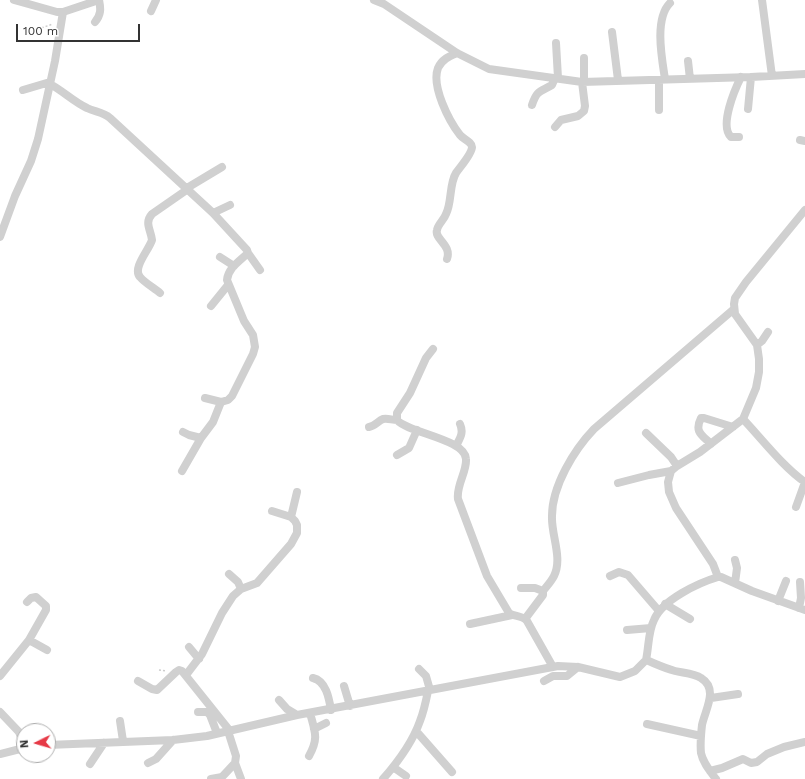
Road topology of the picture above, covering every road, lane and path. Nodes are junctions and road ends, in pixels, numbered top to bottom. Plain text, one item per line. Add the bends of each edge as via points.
1 (14, 0) edge
2 (99, 0) edge
3 (156, 0) edge
4 (374, 0) edge
5 (762, 0) edge
6 (670, 3) dead end
7 (151, 11) dead end
8 (63, 12) junction
9 (62, 21) junction
10 (95, 22) dead end
11 (38, 29) dead end
12 (612, 32) dead end
13 (556, 42) dead end
14 (457, 53) junction
15 (584, 58) dead end
16 (688, 61) dead end
17 (805, 74) edge
18 (772, 76) junction
19 (741, 77) junction
20 (751, 77) junction
21 (556, 78) junction
22 (662, 79) junction
23 (690, 79) junction
24 (618, 80) junction
25 (583, 82) junction
26 (50, 83) junction
27 (22, 90) dead end
28 (532, 106) dead end
29 (748, 109) dead end
30 (659, 110) dead end
31 (555, 127) dead end
32 (739, 137) dead end
33 (222, 167) dead end
34 (187, 189) junction
35 (230, 205) dead end
36 (805, 210) edge
37 (213, 213) junction
38 (0, 237) edge
39 (248, 253) junction
40 (220, 257) dead end
41 (447, 260) dead end
42 (234, 266) junction
43 (260, 270) dead end
44 (228, 284) junction
45 (160, 293) dead end
46 (211, 306) dead end
47 (734, 309) junction
48 (768, 332) dead end
49 (757, 345) junction
50 (433, 349) dead end
51 (205, 398) dead end
52 (221, 402) junction
53 (743, 419) junction
54 (397, 420) junction
55 (460, 424) dead end
56 (369, 427) dead end
57 (732, 427) junction
58 (417, 430) junction
59 (183, 432) dead end
60 (646, 434) dead end
61 (202, 438) junction
62 (711, 444) junction
63 (456, 446) junction
64 (397, 455) dead end
65 (674, 468) junction
66 (182, 471) dead end
67 (805, 482) edge
68 (618, 483) dead end
69 (297, 492) dead end
70 (796, 507) dead end
71 (272, 511) dead end
72 (291, 517) junction
73 (735, 560) dead end
74 (229, 574) dead end
75 (610, 576) dead end
76 (718, 577) junction
77 (786, 581) dead end
78 (800, 582) dead end
79 (735, 583) junction
80 (521, 588) dead end
81 (241, 589) junction
82 (543, 591) junction
83 (778, 601) junction
84 (27, 602) dead end
85 (665, 604) junction
86 (802, 609) edge
87 (659, 611) junction
88 (512, 615) junction
89 (525, 619) junction
90 (690, 619) dead end
91 (470, 624) dead end
92 (651, 628) junction
93 (627, 630) dead end
94 (29, 640) junction
95 (189, 647) dead end
96 (48, 650) dead end
97 (198, 659) junction
98 (646, 660) junction
99 (553, 667) junction
100 (578, 667) junction
101 (419, 669) dead end
102 (186, 675) junction
103 (0, 676) edge
104 (313, 678) dead end
105 (138, 681) dead end
106 (544, 681) dead end
107 (344, 686) dead end
108 (429, 690) junction
109 (738, 694) dead end
110 (711, 698) junction
111 (279, 700) dead end
112 (350, 706) junction
113 (331, 710) junction
114 (0, 712) edge
115 (198, 712) dead end
116 (310, 713) junction
117 (297, 715) junction
118 (120, 721) dead end
119 (326, 723) dead end
120 (647, 724) dead end
121 (16, 729) edge
122 (314, 729) junction
123 (229, 731) junction
124 (416, 732) junction
125 (217, 733) junction
126 (701, 736) junction
127 (173, 740) junction
128 (123, 741) junction
129 (805, 742) edge
130 (104, 743) junction
131 (56, 746) edge
132 (16, 749) edge
133 (1, 751) edge
134 (309, 756) dead end
135 (148, 763) dead end
136 (235, 763) junction
137 (90, 764) dead end
138 (393, 768) junction
139 (710, 771) junction
140 (452, 772) dead end
141 (406, 776) dead end
142 (211, 779) edge
143 (219, 779) edge
144 (241, 779) edge
145 (383, 779) edge
146 (716, 779) edge

1 - 8 street
2 - 8 street
2 - 10 street via 101,12
3 - 7 street
4 - 14 street via 384,4
5 - 18 street
6 - 22 street via 663,14
8 - 9 street
9 - 11 path
9 - 26 street
12 - 24 street
13 - 21 street
14 - 21 street via 489,69
14 - 41 street via 448,57 439,67 438,84 442,103 451,122 472,147 455,175 446,214 436,230 446,245
15 - 25 street
16 - 23 street
17 - 18 street
18 - 20 street
19 - 20 street
19 - 23 street
19 - 32 street via 729,105 727,129 731,137
20 - 29 street
21 - 25 street
21 - 28 street via 552,85 536,95
22 - 23 street
22 - 24 street
22 - 30 street
24 - 25 street
25 - 31 street via 584,111 578,116 561,120
26 - 27 street
26 - 34 street via 87,108 105,114
26 - 38 street via 34,153
33 - 34 street
34 - 37 street
34 - 45 street via 148,218 152,240 138,267 138,273
35 - 37 street
36 - 47 street via 746,282 735,298
37 - 39 street
39 - 42 street
39 - 43 street
40 - 42 street
42 - 44 street via 227,277
44 - 46 street
44 - 52 street via 253,335 255,347 232,396
47 - 49 street
47 - 82 street via 594,429 572,456 554,500 552,517 557,565 553,577
48 - 49 street
49 - 53 street via 760,372
50 - 54 street via 397,413
51 - 52 street
52 - 61 street via 213,422
53 - 57 street
53 - 67 street via 798,478
54 - 56 street via 382,420
54 - 58 street via 400,424
55 - 63 street via 462,434
57 - 62 street
57 - 62 street via 701,418 698,424 699,431
58 - 63 street
58 - 64 street via 409,448
59 - 61 street
60 - 65 street via 671,458
61 - 66 street
62 - 65 street
63 - 88 street via 463,452 466,460 458,492 462,512 487,576
65 - 68 street
65 - 76 street via 668,482 676,508 713,564
67 - 70 street
69 - 72 street
71 - 72 street
72 - 81 street via 297,525 291,544 257,583
73 - 79 street
74 - 81 street via 238,582
75 - 87 street via 618,572 628,575
76 - 79 street
76 - 85 street via 684,592
77 - 83 street
78 - 86 street
79 - 83 street
80 - 82 street
81 - 97 street via 222,613
82 - 89 street
83 - 86 street
84 - 94 street via 36,597 46,608
85 - 87 street
85 - 90 street
87 - 92 street
88 - 89 street
88 - 91 street
89 - 99 street
92 - 93 street
92 - 98 street
94 - 96 street
94 - 103 street
95 - 97 street
97 - 102 street
98 - 100 street via 634,671 620,677
98 - 110 street via 702,678 709,688
99 - 100 street
99 - 108 street
100 - 106 street via 567,676 553,676
101 - 108 street via 426,676
102 - 105 street via 179,670 157,690
102 - 123 street
104 - 113 street via 319,679 328,694
107 - 112 street
108 - 112 street
108 - 124 street
109 - 110 street
110 - 126 street
111 - 117 street
112 - 113 street
113 - 116 street
114 - 121 street
115 - 125 street via 207,712 210,715
116 - 117 street
116 - 122 street
117 - 123 street
118 - 128 street
119 - 122 street
120 - 126 street
122 - 134 street via 316,742
123 - 125 street
123 - 136 street via 236,756
124 - 138 street
124 - 140 street
125 - 127 street
126 - 139 street via 701,753
127 - 128 street
127 - 135 street via 156,759
128 - 130 street
129 - 139 street via 767,754 757,762 751,763 743,759
130 - 131 street
130 - 137 street
132 - 133 street
136 - 143 street
136 - 144 street
138 - 141 street
138 - 145 street
139 - 146 street
142 - 143 street

